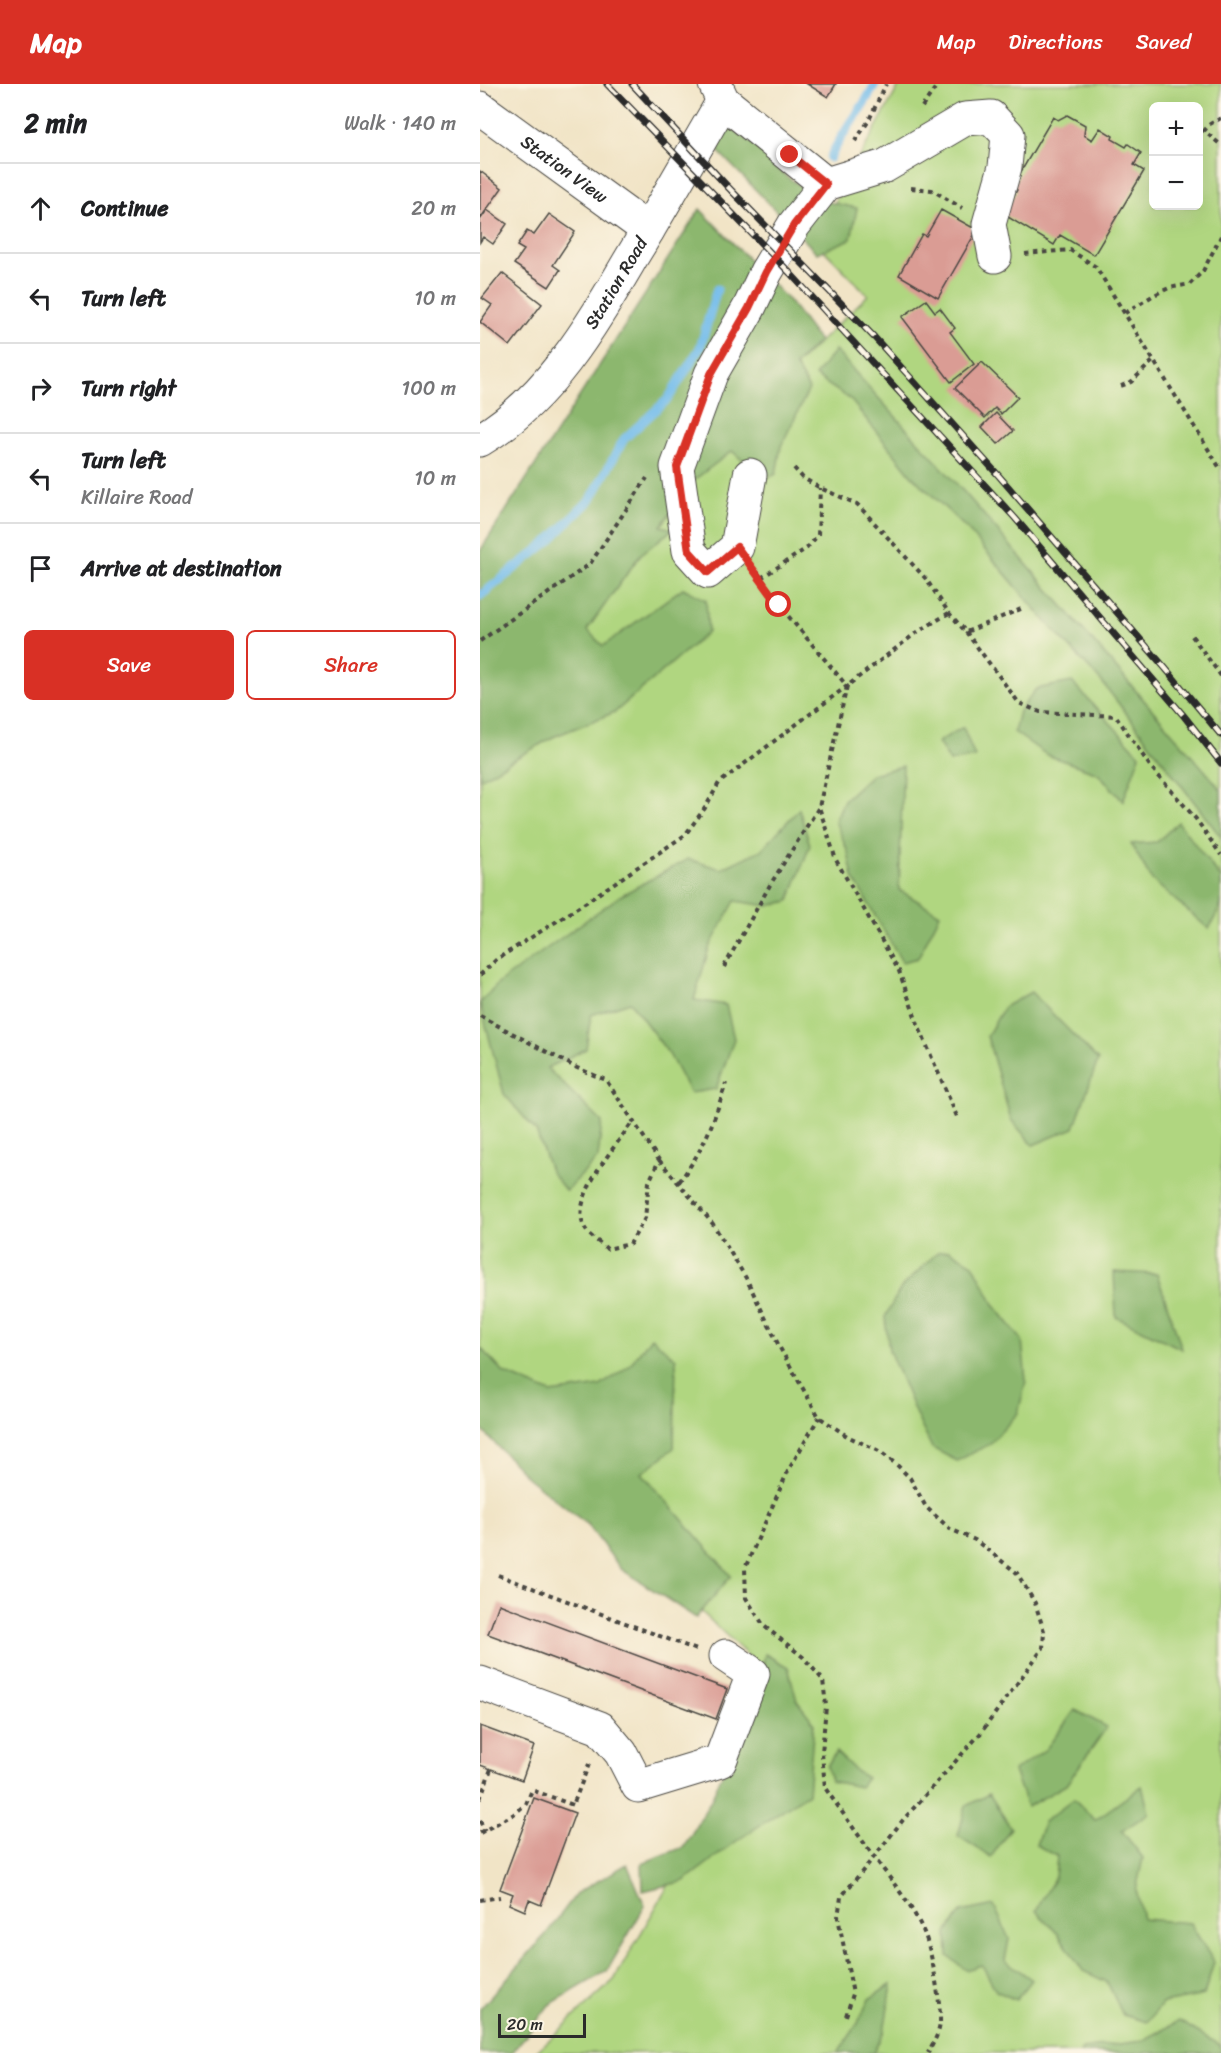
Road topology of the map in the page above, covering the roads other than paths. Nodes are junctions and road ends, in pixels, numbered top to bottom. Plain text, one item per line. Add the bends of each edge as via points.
1 (719, 92) edge
2 (480, 108) edge
3 (826, 184) junction
4 (648, 230) junction
5 (995, 256) road end
6 (480, 440) edge
7 (750, 475) dead end
8 (726, 1656) road end
9 (480, 1683) edge

1 - 3 street
1 - 4 street, Station Road
2 - 4 street, Station View
3 - 5 street via 885,166 966,119 992,117 1008,135 1005,166 989,224
3 - 7 street via 794,225 711,374 677,467 689,551 708,572 737,547
4 - 6 street, Station Road via 604,304 558,370 512,418
8 - 9 street via 753,1674 720,1761 638,1786 621,1753 600,1728

